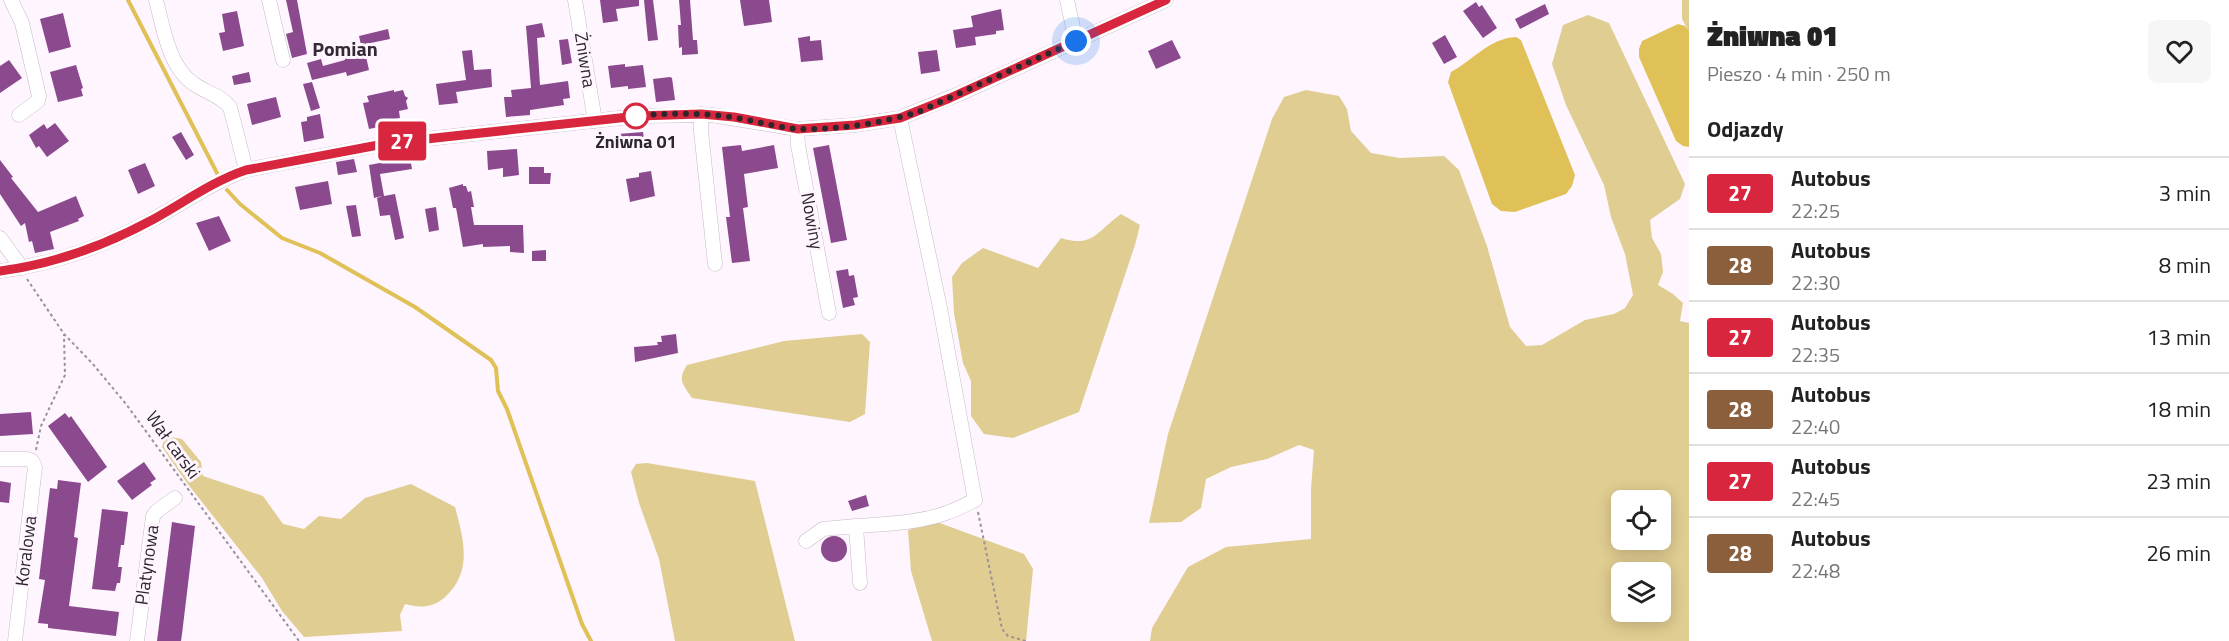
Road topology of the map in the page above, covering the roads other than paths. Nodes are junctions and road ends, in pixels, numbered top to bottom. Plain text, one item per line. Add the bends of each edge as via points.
1 (11, 0) edge
2 (156, 0) edge
3 (269, 0) edge
4 (575, 0) edge
5 (1067, 0) edge
6 (1166, 0) edge
7 (1076, 41) junction
8 (283, 60) dead end
9 (701, 114) junction
10 (19, 115) dead end
11 (900, 118) junction
12 (595, 121) junction
13 (798, 129) junction
14 (246, 170) junction
15 (0, 238) edge
16 (715, 264) dead end
17 (22, 268) junction
18 (0, 271) edge
19 (829, 313) dead end
20 (0, 459) edge
21 (175, 498) dead end
22 (856, 526) junction
23 (806, 541) dead end
24 (860, 583) dead end
25 (15, 641) edge
26 (137, 641) edge

1 - 10 street via 22,23 39,96
2 - 14 street via 179,67 194,84 230,107
3 - 8 street
4 - 12 street, Żniwna
5 - 7 street
6 - 7 street
7 - 11 street
9 - 12 street
9 - 13 street
9 - 16 street
11 - 13 street
11 - 22 street via 975,500 950,512 896,524
12 - 14 street via 389,143
13 - 19 street, Nowiny
14 - 17 street via 98,246
15 - 17 street
17 - 18 street
20 - 25 street, Koralowa via 32,461 35,467
21 - 26 street, Platynowa via 153,516
22 - 23 street via 823,529
22 - 24 street

